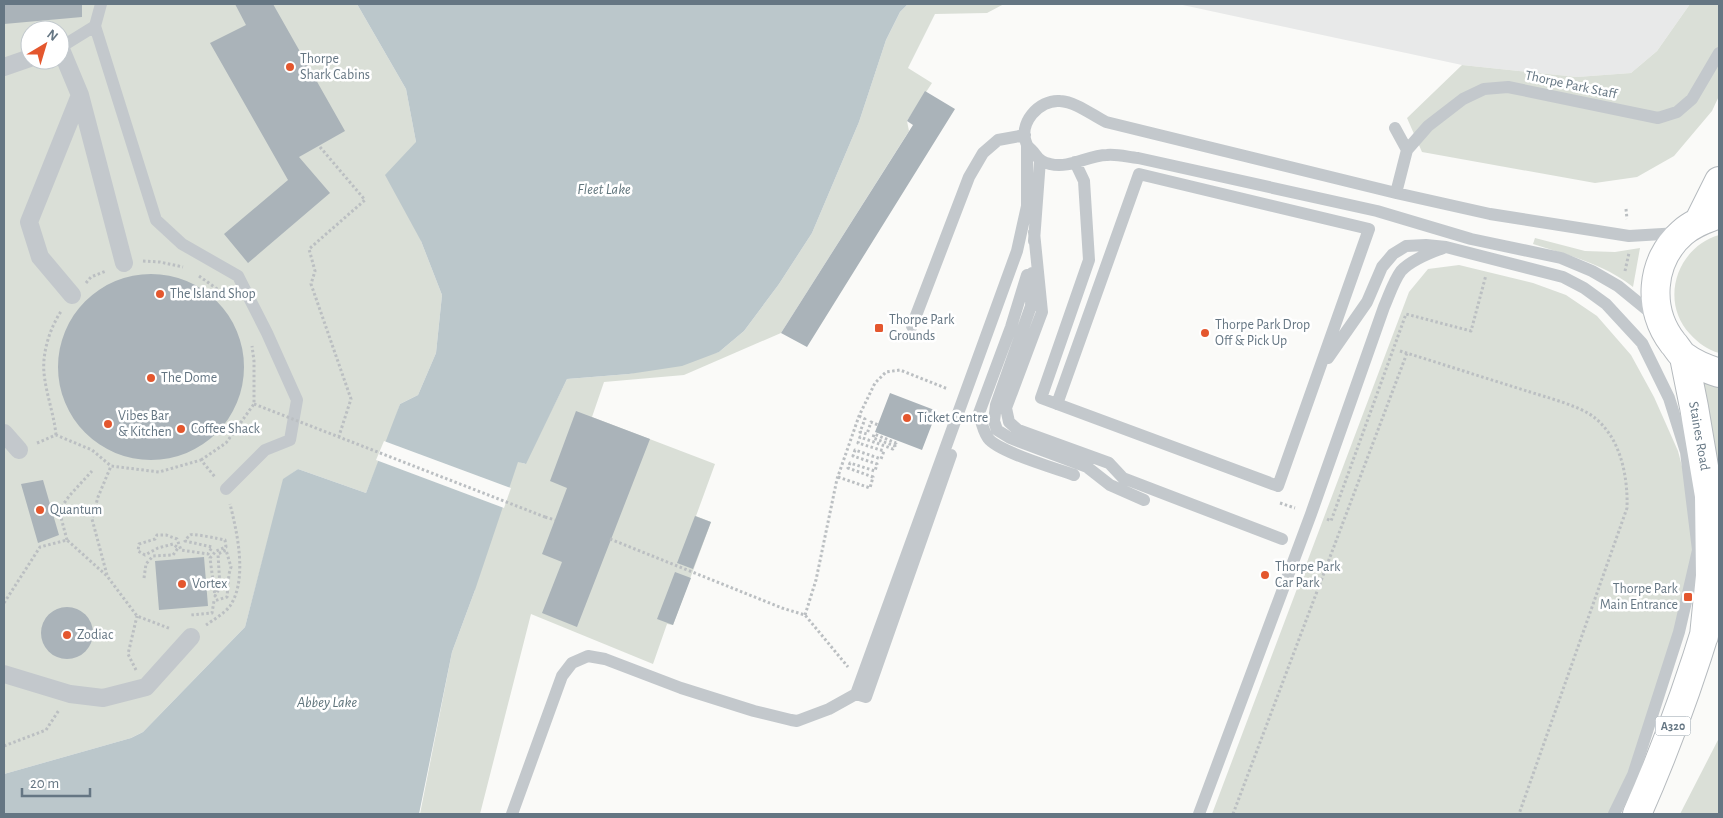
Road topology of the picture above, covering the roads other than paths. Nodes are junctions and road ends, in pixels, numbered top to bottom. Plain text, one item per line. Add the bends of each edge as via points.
1 (100, 4) edge
2 (95, 26) junction
3 (70, 41) edge
4 (1719, 53) edge
5 (20, 61) edge
6 (4, 67) edge
7 (69, 70) edge
8 (80, 95) junction
9 (1395, 128) dead end
10 (1026, 140) junction
11 (1407, 150) junction
12 (1040, 160) junction
13 (1075, 162) junction
14 (1719, 181) edge
15 (1396, 193) junction
16 (1700, 223) edge
17 (1034, 232) junction
18 (1471, 239) junction
19 (1446, 247) junction
20 (1017, 251) junction
21 (1032, 258) junction
22 (124, 263) road end
23 (72, 295) road end
24 (1658, 318) junction
25 (912, 326) dead end
26 (1684, 356) junction
27 (1319, 371) junction
28 (1719, 373) edge
29 (1057, 404) junction
30 (4, 434) edge
31 (25, 448) road end
32 (1074, 475) dead end
33 (226, 489) road end
34 (1144, 500) dead end
35 (1282, 539) dead end
36 (1719, 585) edge
37 (1704, 636) junction
38 (191, 638) road end
39 (4, 674) edge
40 (861, 696) junction
41 (512, 814) edge
42 (1199, 814) edge
43 (1614, 814) edge
44 (1637, 814) edge

1 - 2 lane
2 - 3 lane
2 - 33 lane via 156,220 182,244 238,276 296,400 290,440 265,450
4 - 11 lane, Thorpe Park Staff via 1692,99 1668,115 1658,118 1508,87 1484,89 1463,99 1428,126
5 - 6 street
7 - 8 street
8 - 22 street
8 - 23 street via 29,222 40,257
9 - 11 lane
10 - 12 lane
10 - 15 lane via 1026,124 1032,114 1044,104 1060,101 1106,122
10 - 20 lane via 1027,206
10 - 25 lane via 998,140 983,154 970,177
11 - 15 lane
12 - 13 lane via 1057,166
12 - 17 lane
13 - 18 lane via 1106,155 1138,158 1377,212
13 - 29 lane via 1084,181 1089,260 1041,398
14 - 16 main road
15 - 16 lane via 1490,214 1629,236
16 - 24 main road via 1669,247 1660,263 1655,300
17 - 21 lane
17 - 35 lane via 1042,312 1006,408 1009,422 1018,430 1109,463 1123,478
18 - 19 lane
18 - 24 lane via 1561,258 1592,271 1618,286
19 - 27 lane via 1406,246 1393,254 1382,267 1367,302
19 - 42 lane via 1423,256 1402,271 1393,286
19 - 43 lane via 1563,277 1606,304 1642,343 1669,398 1686,452 1698,550 1679,632 1632,775
20 - 40 lane via 862,675
20 - 40 lane via 1014,285
21 - 32 lane via 1011,327 979,412 981,424 988,439 1001,449
21 - 34 lane via 1031,306 996,405 994,421 997,430 1087,467 1110,485
24 - 26 main road
26 - 28 main road
26 - 37 main road, Staines Road / A320 via 1709,496 1710,576
27 - 29 lane via 1278,486
27 - 29 lane via 1369,230 1139,174
30 - 31 street
36 - 37 main road, Staines Road / A320
37 - 44 main road, Staines Road / A320 via 1686,691
38 - 39 street via 146,686 103,698 70,694
40 - 41 lane via 797,721 754,711 588,656 572,663 562,676

